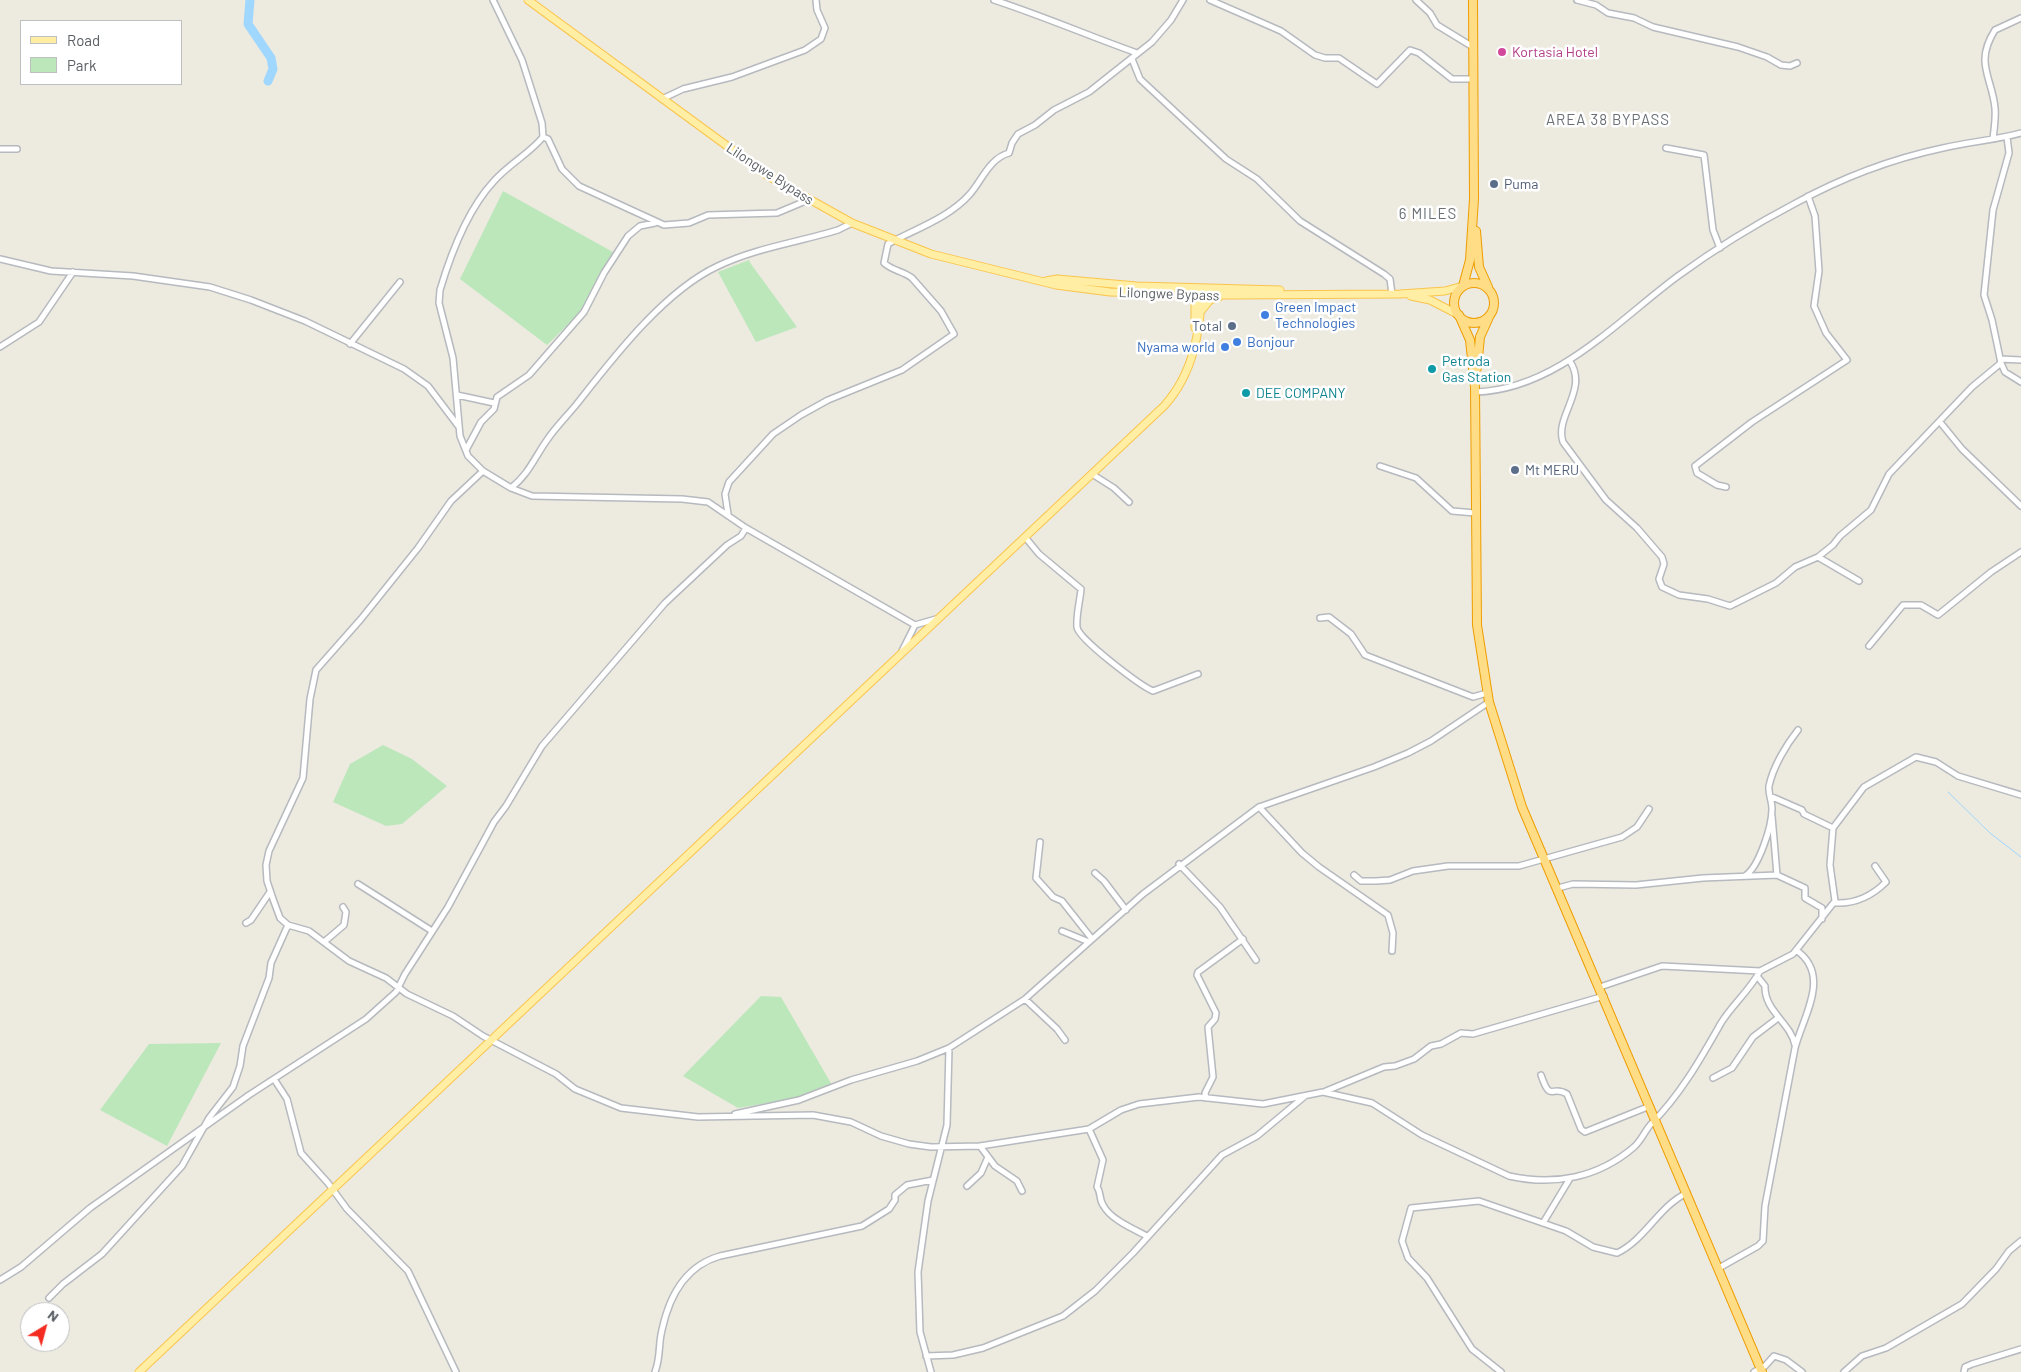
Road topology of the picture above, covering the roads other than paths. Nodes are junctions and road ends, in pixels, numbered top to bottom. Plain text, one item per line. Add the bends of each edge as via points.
1 (492, 0) edge
2 (528, 0) edge
3 (816, 0) edge
4 (994, 0) edge
5 (1183, 0) edge
6 (1210, 0) edge
7 (1416, 0) edge
8 (1475, 0) edge
9 (1577, 0) edge
10 (1601, 4) edge
11 (2021, 18) edge
12 (1473, 47) junction
13 (1137, 53) junction
14 (1132, 59) junction
15 (1797, 63) dead end
16 (1473, 79) junction
17 (661, 99) junction
18 (2021, 133) edge
19 (543, 137) junction
20 (2007, 137) junction
21 (1993, 139) junction
22 (1666, 148) dead end
23 (0, 149) edge
24 (17, 149) dead end
25 (1808, 196) junction
26 (1474, 199) junction
27 (808, 200) junction
28 (655, 223) junction
29 (852, 223) junction
30 (895, 241) junction
31 (1720, 248) junction
32 (0, 259) edge
33 (73, 272) junction
34 (1046, 281) junction
35 (400, 282) dead end
36 (1463, 286) junction
37 (1490, 291) junction
38 (1198, 292) junction
39 (1293, 293) junction
40 (1392, 294) junction
41 (1400, 294) junction
42 (1175, 295) junction
43 (1232, 295) junction
44 (1197, 312) junction
45 (1459, 315) junction
46 (1490, 316) junction
47 (350, 344) junction
48 (0, 347) edge
49 (1569, 360) junction
50 (2021, 360) edge
51 (2001, 361) junction
52 (2021, 382) edge
53 (1475, 390) junction
54 (457, 395) junction
55 (494, 403) junction
56 (1940, 422) junction
57 (459, 427) junction
58 (466, 450) junction
59 (1380, 466) dead end
60 (483, 471) junction
61 (1092, 474) junction
62 (1726, 487) dead end
63 (511, 488) junction
64 (1129, 502) dead end
65 (2021, 506) edge
66 (1475, 513) junction
67 (728, 514) junction
68 (746, 528) junction
69 (1025, 537) junction
70 (2021, 552) edge
71 (1818, 557) junction
72 (1858, 581) dead end
73 (939, 618) junction
74 (1320, 618) dead end
75 (915, 625) junction
76 (1869, 646) dead end
77 (900, 655) junction
78 (1198, 674) dead end
79 (1488, 698) junction
80 (1798, 730) dead end
81 (2021, 795) edge
82 (1770, 796) junction
83 (1259, 807) junction
84 (1649, 809) dead end
85 (1772, 809) junction
86 (1833, 828) junction
87 (1040, 842) dead end
88 (1545, 859) junction
89 (1179, 864) junction
90 (1874, 866) dead end
91 (1095, 873) dead end
92 (1354, 875) dead end
93 (1777, 875) junction
94 (1744, 876) junction
95 (358, 884) dead end
96 (1558, 888) junction
97 (270, 892) junction
98 (1835, 903) junction
99 (343, 907) dead end
100 (1126, 910) junction
101 (1822, 920) junction
102 (246, 923) dead end
103 (288, 924) junction
104 (432, 931) junction
105 (1062, 931) dead end
106 (1243, 939) junction
107 (1090, 940) junction
108 (324, 942) junction
109 (1796, 950) junction
110 (1392, 951) dead end
111 (1256, 960) dead end
112 (1758, 974) junction
113 (400, 988) junction
114 (1600, 988) junction
115 (1604, 996) junction
116 (1025, 999) junction
117 (1778, 1018) junction
118 (491, 1040) junction
119 (1065, 1040) dead end
120 (948, 1048) junction
121 (1795, 1048) junction
122 (1541, 1075) dead end
123 (1713, 1078) dead end
124 (274, 1079) junction
125 (1323, 1092) junction
126 (1305, 1096) junction
127 (1206, 1098) junction
128 (1650, 1106) junction
129 (732, 1115) junction
130 (1655, 1120) junction
131 (204, 1126) junction
132 (1089, 1129) junction
133 (980, 1146) junction
134 (941, 1147) junction
135 (988, 1157) junction
136 (933, 1180) junction
137 (1568, 1180) junction
138 (967, 1186) dead end
139 (332, 1189) junction
140 (1022, 1191) dead end
141 (1687, 1193) junction
142 (1543, 1223) junction
143 (1147, 1236) junction
144 (2021, 1241) edge
145 (1719, 1268) junction
146 (0, 1280) edge
147 (49, 1298) dead end
148 (2021, 1350) edge
149 (926, 1356) junction
150 (1759, 1371) edge
151 (139, 1372) edge
152 (456, 1372) edge
153 (655, 1372) edge
154 (931, 1372) edge
155 (1500, 1372) edge
156 (1802, 1372) edge
157 (1844, 1372) edge
158 (1964, 1372) edge

1 - 19 street via 522,60 542,123
2 - 17 main road, Lilongwe Bypass
3 - 17 street via 825,28 822,40 813,46 732,77 683,89
4 - 13 street
5 - 13 street via 1160,34
6 - 16 street via 1281,32 1315,55 1339,58 1377,84 1410,50 1419,52 1452,79
7 - 12 street via 1437,25
8 - 12 highway
9 - 10 street
10 - 15 street via 1608,14 1634,18 1653,27 1738,47 1782,65
11 - 21 street via 1995,30 1986,51 1986,73 1996,111
12 - 16 highway
13 - 14 street
14 - 30 street via 1089,92 1018,134 1008,153 998,157 970,194
14 - 40 street via 1140,79 1226,159 1257,180 1300,220 1384,274 1390,279
16 - 26 highway
17 - 27 main road, Lilongwe Bypass via 761,171
18 - 20 street
19 - 28 street via 548,139 565,173 579,186
19 - 54 street via 495,180 479,199 443,279 439,303 451,342
20 - 21 street
20 - 51 street via 2009,153 1993,210 1984,295
21 - 25 street via 1919,153
22 - 31 street via 1704,155 1709,207
23 - 24 street
25 - 31 street
25 - 62 street via 1815,216 1819,271 1814,306 1826,333 1846,360 1752,422 1695,466 1697,473
26 - 36 highway via 1470,260
26 - 37 highway via 1479,267
27 - 28 street via 777,213 708,215 689,224 674,226
27 - 29 main road, Lilongwe Bypass
28 - 55 street via 640,226 628,236 584,312 529,375 504,391
29 - 30 main road, Lilongwe Bypass
29 - 63 street via 838,230 732,260 697,276 681,288 603,370 547,440 522,480
30 - 34 main road, Lilongwe Bypass via 968,265
30 - 67 street via 888,244 884,263 918,283 941,311 954,334 902,370 828,400 774,434 729,482 725,494
31 - 49 street
32 - 33 street via 51,271
33 - 47 street via 142,277 210,287 305,321
33 - 48 street via 39,322
34 - 38 main road, Lilongwe Bypass via 1057,279
34 - 42 main road, Lilongwe Bypass via 1056,286 1084,290
35 - 47 street
36 - 37 highway via 1478,283
36 - 41 main road, Lilongwe Bypass via 1445,291
36 - 45 highway via 1454,302
37 - 46 highway via 1494,304
38 - 39 main road, Lilongwe Bypass via 1273,290
38 - 42 main road, Lilongwe Bypass
38 - 43 main road, Lilongwe Bypass
38 - 44 main road
39 - 40 main road, Lilongwe Bypass
39 - 43 main road, Lilongwe Bypass
40 - 41 main road, Lilongwe Bypass
41 - 45 main road, Lilongwe Bypass via 1430,300
42 - 44 main road via 1186,299
43 - 44 main road via 1210,300
44 - 61 main road via 1195,348 1173,396
45 - 46 highway via 1474,322
45 - 53 highway via 1470,340
46 - 53 highway via 1480,337
47 - 57 street via 418,378 436,395
49 - 53 street via 1493,392
49 - 71 street via 1575,370 1575,379 1573,398 1562,427 1563,442 1606,500 1638,528 1662,557 1664,564 1658,579 1664,590 1734,605
50 - 51 street
51 - 52 street via 2005,372
51 - 56 street
53 - 66 highway
54 - 55 street
54 - 57 street
55 - 58 street via 494,409 481,422
56 - 65 street via 1962,449
56 - 71 street via 1889,474 1871,510
57 - 58 street
58 - 60 street
59 - 66 street via 1416,478 1452,511
60 - 63 street
60 - 97 street via 451,501 418,548 316,670 310,699 303,780 267,857
61 - 64 street
61 - 69 main road
63 - 67 street via 549,498 697,500 708,502
66 - 79 highway via 1476,625
67 - 68 street
68 - 75 street
68 - 104 street via 665,603 542,746
69 - 73 main road
69 - 78 street via 1081,589 1077,627 1083,638 1101,653 1153,691
70 - 76 street via 1938,615 1921,605 1904,605
71 - 72 street
73 - 75 street
73 - 77 main road
74 - 79 street via 1329,617 1350,634 1366,655 1473,697
75 - 77 street
77 - 118 main road
79 - 83 street via 1431,741 1402,756
79 - 88 highway via 1509,773
80 - 82 street via 1779,761 1770,785
81 - 86 street via 1958,776 1936,762 1916,757 1864,787
82 - 85 street
82 - 86 street
83 - 89 street
83 - 110 street via 1308,858 1388,915 1393,933
84 - 88 street via 1631,833
85 - 93 street
85 - 94 street via 1758,858 1750,873
86 - 98 street via 1830,865
87 - 107 street via 1036,878 1052,898 1062,901
88 - 92 street via 1519,866 1448,866 1390,880 1362,881
88 - 96 highway
89 - 100 street
89 - 106 street via 1220,907 1228,923
90 - 98 street via 1886,882 1857,900
91 - 100 street
93 - 94 street
93 - 101 street via 1805,888 1805,898 1822,908
94 - 96 street via 1636,885 1573,884
95 - 104 street
96 - 114 highway
97 - 102 street
97 - 103 street via 280,918
98 - 101 street
99 - 108 street via 346,912 344,925
100 - 107 street
101 - 109 street
103 - 108 street via 309,931
103 - 131 street via 243,1046 232,1087
104 - 113 street via 404,974
105 - 107 street
106 - 111 street
106 - 127 street via 1197,975 1216,1013 1208,1027 1213,1077 1205,1093
107 - 116 street
108 - 113 street via 349,962
109 - 112 street
109 - 121 street via 1810,962 1814,976 1811,1004
112 - 114 street via 1662,966
112 - 117 street
112 - 130 street via 1722,1022 1689,1078
113 - 118 street
113 - 124 street via 366,1019
114 - 115 highway
115 - 125 street via 1474,1034 1461,1033 1431,1046 1414,1059 1384,1067
115 - 128 highway
116 - 119 street via 1058,1029
116 - 120 street
117 - 121 street via 1792,1033
117 - 123 street via 1753,1037 1732,1068
118 - 129 street via 556,1074 579,1092 611,1105 650,1113 698,1117
118 - 139 main road
120 - 129 street via 799,1100
120 - 134 street via 947,1125
121 - 145 street via 1765,1206 1763,1241
122 - 128 street via 1546,1090 1567,1094 1580,1129 1585,1132
124 - 131 street
124 - 139 street via 286,1099 301,1153
125 - 126 street
125 - 137 street via 1372,1103 1422,1135 1509,1176 1524,1180
126 - 127 street via 1262,1104
126 - 143 street via 1258,1136 1222,1155
127 - 132 street via 1132,1106
128 - 130 highway
129 - 134 street via 812,1115 852,1122 881,1136 909,1144
130 - 137 street via 1624,1155
130 - 141 highway
131 - 146 street via 90,1208 21,1267
131 - 147 street via 182,1166 145,1208 102,1254
132 - 133 street
132 - 143 street via 1103,1160 1097,1187 1107,1214
133 - 134 street
133 - 135 street
134 - 136 street
135 - 138 street via 981,1173
135 - 140 street via 1017,1181
136 - 149 street via 918,1272 919,1324
136 - 153 street via 907,1185 895,1195 889,1209 862,1226 720,1256 698,1267 676,1288 662,1330
137 - 142 street
139 - 151 main road
139 - 152 street via 347,1209 408,1271
141 - 142 street via 1675,1198 1650,1226 1617,1252 1593,1247 1575,1235
141 - 145 highway
142 - 155 street via 1479,1201 1411,1208 1402,1241 1408,1258 1427,1278 1472,1350
143 - 149 street via 1102,1284 1063,1316 983,1348 953,1355
144 - 157 street via 1962,1304 1886,1348 1862,1356
145 - 150 highway
148 - 158 street via 1972,1364 1965,1367
149 - 154 street
150 - 156 street via 1774,1356

